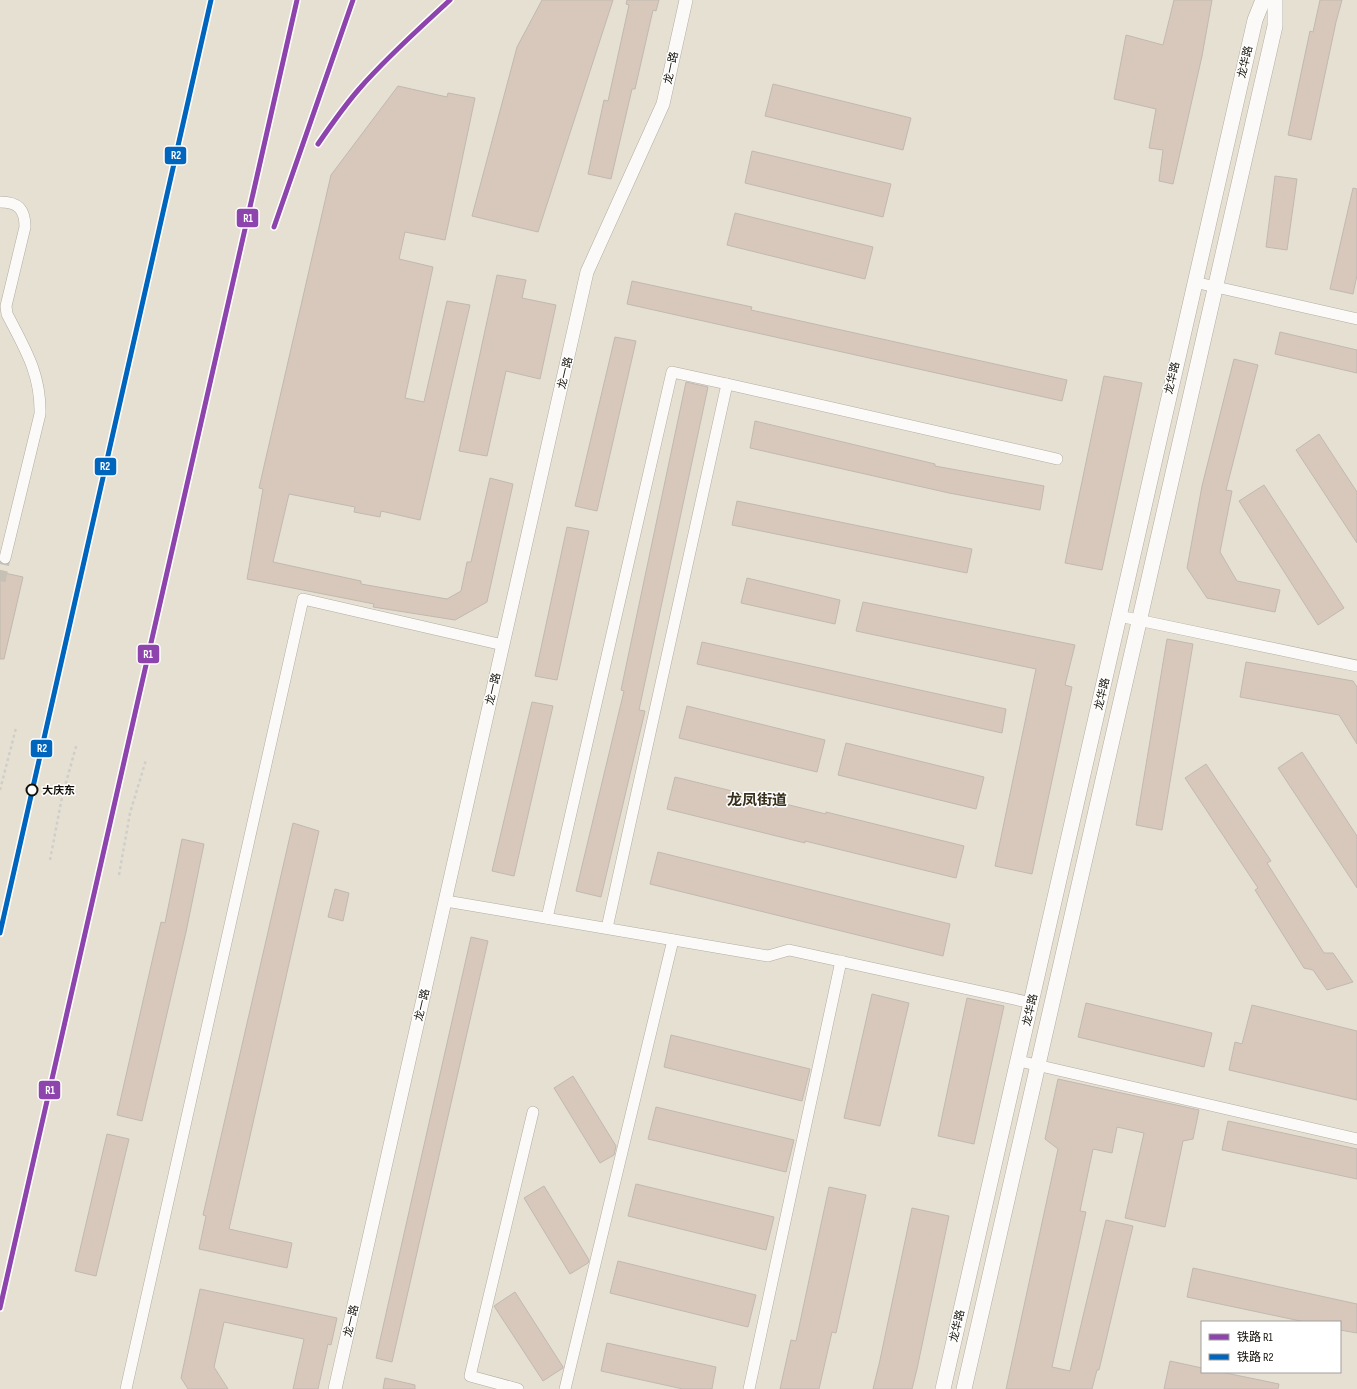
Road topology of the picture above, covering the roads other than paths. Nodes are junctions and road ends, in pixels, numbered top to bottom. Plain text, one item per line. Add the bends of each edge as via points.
1 (686, 0) edge
2 (1263, 0) edge
3 (1275, 0) edge
4 (0, 202) edge
5 (1194, 282) junction
6 (1216, 287) junction
7 (1357, 319) edge
8 (727, 384) junction
9 (1057, 459) dead end
10 (5, 558) tunnel mouth
11 (1119, 616) junction
12 (1139, 621) junction
13 (503, 645) junction
14 (1357, 666) edge
15 (446, 901) junction
16 (546, 918) junction
17 (607, 928) junction
18 (673, 940) junction
19 (841, 961) junction
20 (1032, 1003) junction
21 (1019, 1061) junction
22 (1038, 1066) junction
23 (532, 1112) dead end
24 (1357, 1139) edge
25 (126, 1389) edge
26 (335, 1389) edge
27 (518, 1389) edge
28 (565, 1389) edge
29 (749, 1389) edge
30 (943, 1389) edge
31 (964, 1389) edge

1 - 13 street, 龙一路 via 664,104 587,272
2 - 5 main road, 龙华路 via 1255,20
3 - 6 main road via 1275,26
4 - 10 street via 14,204 22,209 25,217 25,227 6,306 7,314 32,364 40,398 40,414
5 - 6 street
5 - 11 main road, 龙华路
6 - 7 street
6 - 12 main road
8 - 9 street
8 - 16 street via 672,372
8 - 17 street
11 - 12 street
11 - 20 main road, 龙华路
12 - 14 street
12 - 22 main road
13 - 15 street, 龙一路
13 - 25 street via 303,599
15 - 16 street
15 - 26 street, 龙一路
16 - 17 street
17 - 18 street
18 - 19 street via 768,956 789,950
18 - 28 street
19 - 20 street
19 - 29 street
20 - 21 main road, 龙华路
21 - 22 street
21 - 30 main road, 龙华路
22 - 24 street
22 - 31 main road
23 - 27 street via 470,1376

